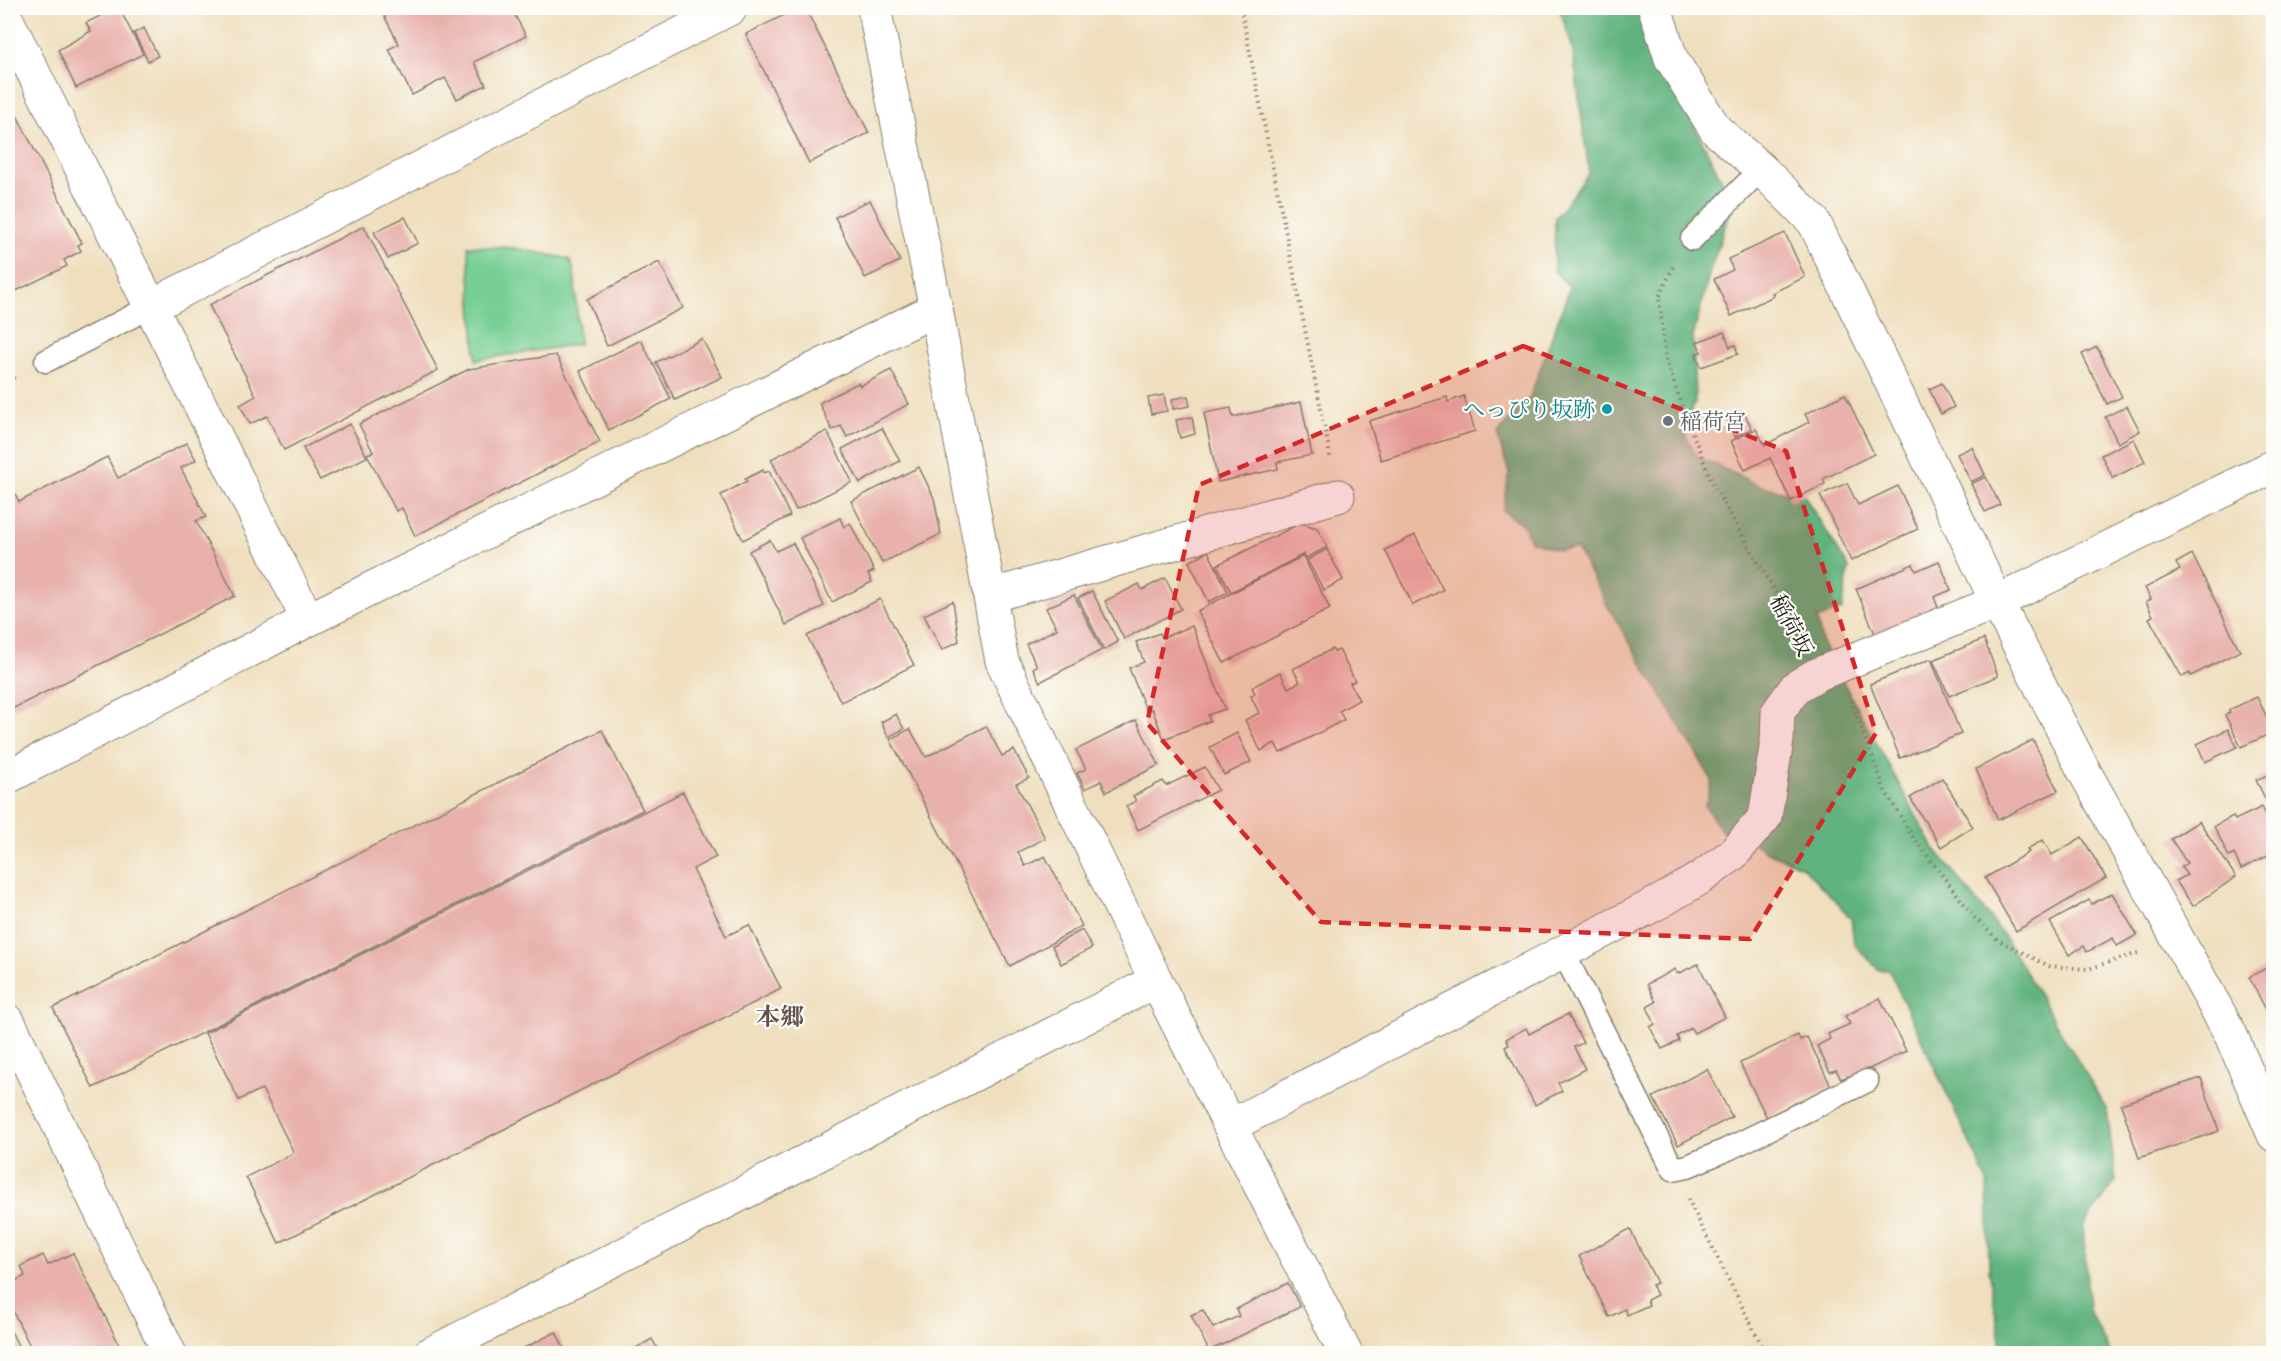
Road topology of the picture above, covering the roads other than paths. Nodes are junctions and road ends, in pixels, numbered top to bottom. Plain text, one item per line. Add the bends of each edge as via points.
1 (731, 8) edge
2 (874, 8) edge
3 (1655, 8) edge
4 (8, 22) edge
5 (1761, 169) junction
6 (1692, 239) road end
7 (150, 307) junction
8 (936, 309) junction
9 (46, 361) dead end
10 (2274, 466) edge
11 (1338, 496) road end
12 (990, 596) junction
13 (1997, 602) junction
14 (308, 620) junction
15 (8, 777) edge
16 (1563, 952) junction
17 (1156, 981) junction
18 (8, 1021) edge
19 (1867, 1081) dead end
20 (1230, 1126) junction
21 (2274, 1135) edge
22 (170, 1353) edge
23 (430, 1353) edge
24 (1347, 1353) edge

1 - 7 street
2 - 8 street
3 - 5 street via 1671,58 1716,130
4 - 7 street
5 - 6 lane
5 - 13 street via 1814,222
7 - 9 lane
7 - 14 street
8 - 12 street
8 - 14 street
10 - 13 street
11 - 12 street
12 - 17 street via 1002,661
13 - 16 street, 稲荷坂 via 1827,670 1796,687 1778,712 1765,817 1733,854 1664,900
13 - 21 street via 2085,771 2205,984
14 - 15 street
16 - 19 lane via 1673,1169 1728,1149
16 - 20 street, 稲荷坂
17 - 20 street
17 - 23 street
18 - 22 street
20 - 24 street

